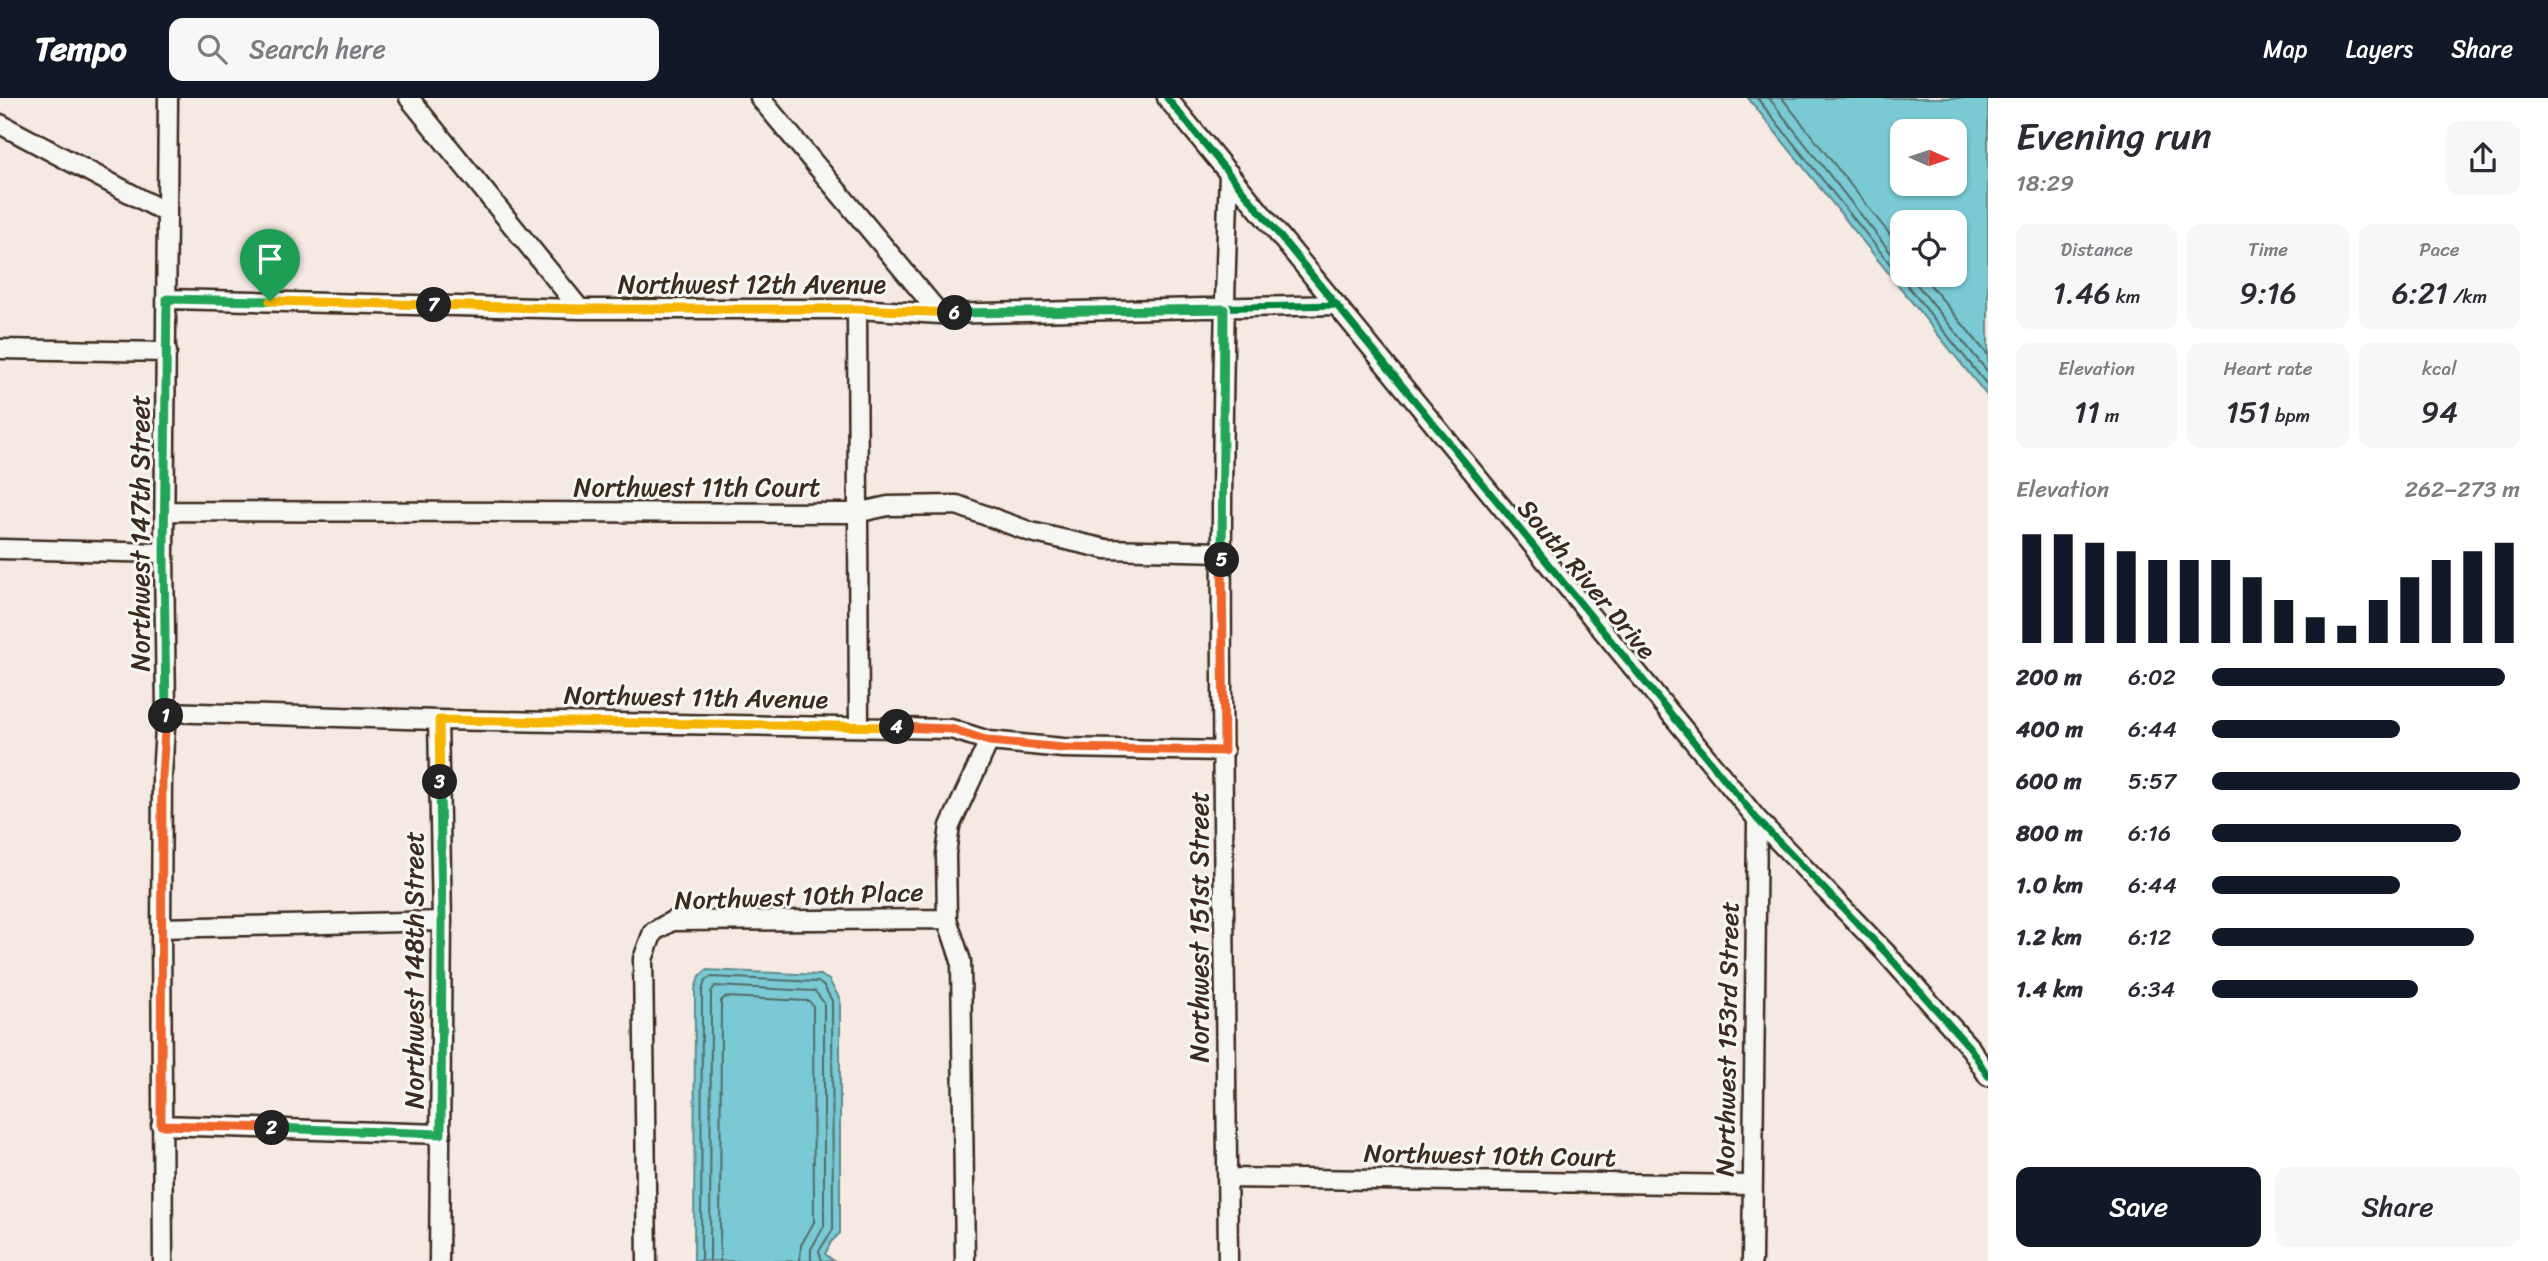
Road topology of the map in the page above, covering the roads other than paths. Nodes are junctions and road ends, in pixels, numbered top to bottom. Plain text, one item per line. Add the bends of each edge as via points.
1 (168, 98) edge
2 (409, 98) edge
3 (760, 98) edge
4 (1167, 98) edge
5 (0, 124) edge
6 (1229, 173) junction
7 (167, 213) junction
8 (167, 299) junction
9 (1337, 305) junction
10 (580, 309) junction
11 (857, 309) junction
12 (1224, 309) junction
13 (940, 314) junction
14 (0, 349) edge
15 (167, 352) junction
16 (164, 511) junction
17 (856, 513) junction
18 (0, 550) edge
19 (1222, 552) junction
20 (164, 553) junction
21 (166, 712) junction
22 (439, 720) junction
23 (859, 726) junction
24 (989, 741) junction
25 (1224, 751) junction
26 (1757, 819) junction
27 (947, 919) junction
28 (442, 922) junction
29 (161, 928) junction
30 (1988, 1076) edge
31 (161, 1125) junction
32 (441, 1134) junction
33 (1227, 1178) junction
34 (1751, 1185) junction
35 (163, 1261) edge
36 (439, 1261) edge
37 (648, 1261) edge
38 (965, 1261) edge
39 (1228, 1261) edge
40 (1752, 1261) edge

1 - 7 street, Northwest 147th Street
2 - 10 street
3 - 13 street
4 - 6 street, South River Drive
5 - 7 street
6 - 9 street, South River Drive
6 - 12 street, Northwest 151st Street
7 - 8 street, Northwest 147th Street
8 - 10 street, Northwest 12th Avenue
8 - 15 street, Northwest 147th Street
9 - 12 street, Northwest 12th Avenue
9 - 26 street, South River Drive
10 - 11 street, Northwest 12th Avenue
11 - 13 street, Northwest 12th Avenue
11 - 17 street
12 - 13 street, Northwest 12th Avenue
12 - 19 street, Northwest 151st Street
14 - 15 street
15 - 16 street, Northwest 147th Street
16 - 17 street, Northwest 11th Court
16 - 20 street, Northwest 147th Street
17 - 19 street, Northwest 11th Court via 888,506 957,505 1031,532 1106,549
17 - 23 street
18 - 20 street
19 - 25 street, Northwest 151st Street
20 - 21 street, Northwest 147th Street
21 - 22 street, Northwest 11th Avenue
21 - 29 street, Northwest 147th Street
22 - 23 street, Northwest 11th Avenue
22 - 28 street, Northwest 148th Street
23 - 24 street, Northwest 11th Avenue via 951,729
24 - 25 street, Northwest 11th Avenue via 1063,748
24 - 27 street via 950,826
25 - 33 street, Northwest 151st Street
26 - 30 street, South River Drive via 1885,952 1971,1049
26 - 34 street, Northwest 153rd Street
27 - 37 street, Northwest 10th Place via 673,921 653,932 643,959
27 - 38 street via 961,961
28 - 29 street
28 - 32 street, Northwest 148th Street
29 - 31 street, Northwest 147th Street
31 - 32 street
31 - 35 street, Northwest 147th Street
32 - 36 street, Northwest 148th Street
33 - 34 street, Northwest 10th Court
33 - 39 street, Northwest 151st Street
34 - 40 street, Northwest 153rd Street

